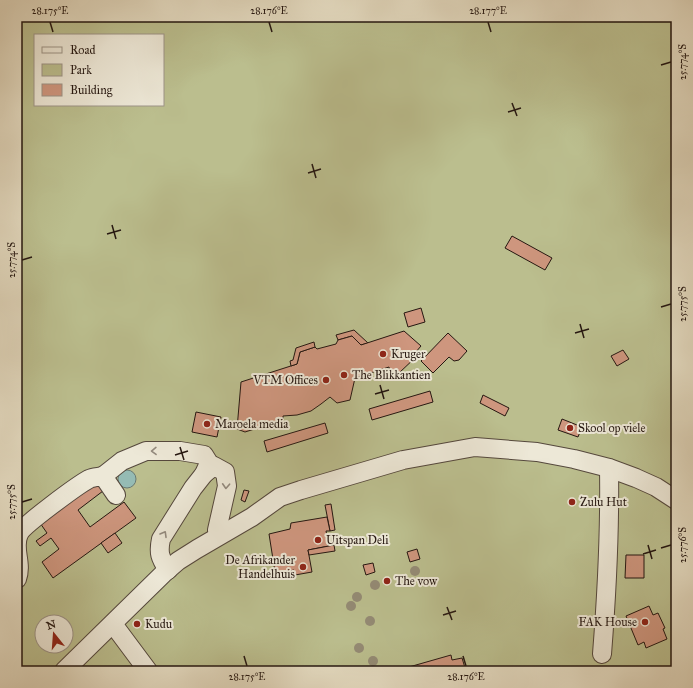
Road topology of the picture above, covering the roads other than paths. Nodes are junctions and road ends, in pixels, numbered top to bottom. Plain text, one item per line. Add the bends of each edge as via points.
1 (609, 468) junction
2 (204, 474) junction
3 (104, 476) junction
4 (116, 496) dead end
5 (676, 500) edge
6 (218, 536) junction
7 (168, 570) junction
8 (17, 579) edge
9 (113, 624) junction
10 (602, 654) dead end
11 (64, 671) edge
12 (148, 671) edge

1 - 5 street via 650,484
1 - 6 street via 537,452 475,447 403,460 280,497 252,517
1 - 10 street via 608,585
2 -> 3 street via 209,463 204,455 180,450 146,451 122,461
2 -> 6 street via 214,466 225,472 227,486 217,530
7 -> 2 street via 160,557 161,539
3 - 4 street
3 - 8 street via 90,478 24,527 17,543 20,568
6 - 7 street
7 - 9 street
9 - 11 street
9 - 12 street

